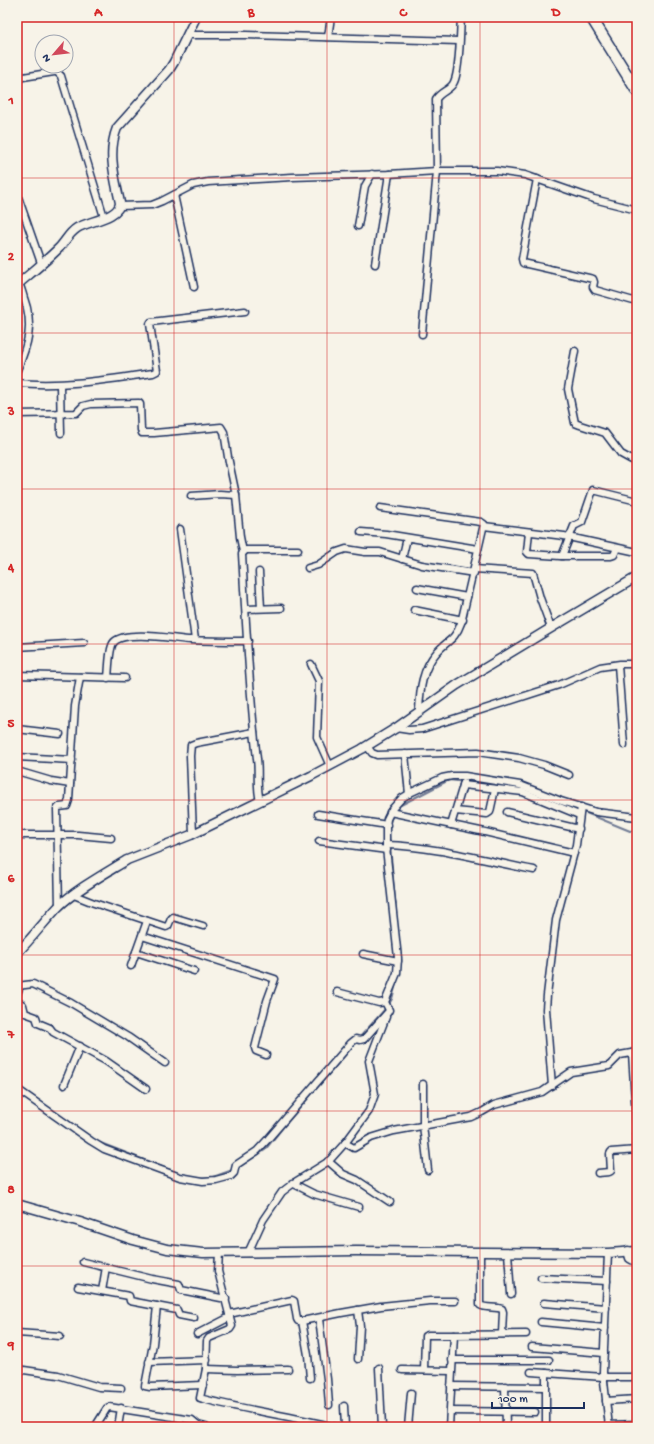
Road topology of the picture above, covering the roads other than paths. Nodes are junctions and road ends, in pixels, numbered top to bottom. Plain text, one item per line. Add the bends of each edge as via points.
1 (196, 17) edge
2 (331, 17) edge
3 (461, 17) edge
4 (594, 18) edge
5 (187, 35) junction
6 (328, 37) junction
7 (459, 41) junction
8 (633, 77) edge
9 (17, 78) edge
10 (637, 91) edge
11 (436, 171) junction
12 (372, 174) junction
13 (389, 174) junction
14 (537, 179) junction
15 (17, 194) edge
16 (174, 195) junction
17 (120, 206) junction
18 (637, 210) edge
19 (104, 217) junction
20 (358, 226) dead end
21 (41, 263) junction
22 (375, 264) dead end
23 (18, 283) edge
24 (194, 287) dead end
25 (637, 302) edge
26 (245, 311) dead end
27 (422, 334) dead end
28 (575, 351) dead end
29 (17, 369) edge
30 (17, 383) edge
31 (60, 385) junction
32 (61, 413) junction
33 (17, 414) edge
34 (61, 433) dead end
35 (637, 462) edge
36 (236, 495) junction
37 (191, 496) dead end
38 (637, 501) edge
39 (380, 508) dead end
40 (484, 526) junction
41 (180, 529) dead end
42 (361, 532) dead end
43 (529, 532) junction
44 (569, 537) junction
45 (407, 538) junction
46 (617, 548) junction
47 (478, 549) junction
48 (298, 550) dead end
49 (243, 552) junction
50 (637, 552) edge
51 (562, 556) junction
52 (402, 559) junction
53 (308, 568) dead end
54 (474, 571) junction
55 (259, 572) dead end
56 (637, 577) edge
57 (417, 588) dead end
58 (467, 597) junction
59 (261, 608) junction
60 (281, 608) dead end
61 (246, 609) junction
62 (414, 610) dead end
63 (463, 620) junction
64 (551, 628) junction
65 (195, 640) junction
66 (248, 641) junction
67 (84, 643) dead end
68 (17, 647) edge
69 (311, 664) dead end
70 (637, 664) edge
71 (618, 665) junction
72 (17, 675) edge
73 (80, 677) junction
74 (108, 678) junction
75 (125, 678) dead end
76 (419, 711) junction
77 (396, 728) junction
78 (17, 729) edge
79 (254, 732) junction
80 (60, 734) dead end
81 (624, 745) dead end
82 (367, 746) junction
83 (405, 754) junction
84 (17, 757) edge
85 (72, 760) junction
86 (330, 766) junction
87 (17, 772) edge
88 (569, 775) dead end
89 (464, 781) junction
90 (70, 784) junction
91 (495, 789) junction
92 (408, 794) junction
93 (260, 801) junction
94 (455, 811) junction
95 (580, 811) junction
96 (507, 812) dead end
97 (392, 813) junction
98 (318, 814) dead end
99 (637, 817) edge
100 (387, 825) junction
101 (451, 825) junction
102 (579, 829) junction
103 (193, 834) junction
104 (17, 836) edge
105 (58, 836) junction
106 (111, 838) dead end
107 (319, 841) dead end
108 (388, 846) junction
109 (574, 853) junction
110 (534, 870) dead end
111 (74, 895) junction
112 (59, 907) junction
113 (147, 921) junction
114 (203, 926) dead end
115 (142, 936) junction
116 (136, 952) junction
117 (17, 953) edge
118 (363, 954) dead end
119 (398, 961) junction
120 (131, 966) dead end
121 (194, 971) dead end
122 (18, 986) edge
123 (337, 992) dead end
124 (17, 994) edge
125 (17, 1001) edge
126 (386, 1004) junction
127 (386, 1015) junction
128 (80, 1046) junction
129 (634, 1052) edge
130 (266, 1055) dead end
131 (165, 1064) dead end
132 (423, 1084) dead end
133 (64, 1085) dead end
134 (552, 1086) junction
135 (17, 1089) edge
136 (146, 1089) dead end
137 (423, 1125) junction
138 (637, 1134) edge
139 (345, 1143) junction
140 (637, 1150) edge
141 (328, 1162) junction
142 (428, 1170) dead end
143 (598, 1173) dead end
144 (292, 1183) junction
145 (390, 1202) dead end
146 (17, 1204) edge
147 (359, 1207) dead end
148 (637, 1251) edge
149 (480, 1252) junction
150 (628, 1252) junction
151 (219, 1253) junction
152 (248, 1253) junction
153 (508, 1253) junction
154 (608, 1253) junction
155 (83, 1262) dead end
156 (637, 1262) edge
157 (106, 1267) junction
158 (541, 1278) dead end
159 (607, 1281) junction
160 (78, 1287) dead end
161 (102, 1291) junction
162 (511, 1294) dead end
163 (226, 1300) junction
164 (455, 1301) dead end
165 (544, 1303) dead end
166 (157, 1306) junction
167 (606, 1308) junction
168 (358, 1310) junction
169 (230, 1316) junction
170 (194, 1318) dead end
171 (319, 1319) junction
172 (302, 1322) junction
173 (541, 1322) dead end
174 (605, 1328) junction
175 (17, 1333) edge
176 (197, 1334) dead end
177 (502, 1334) junction
178 (526, 1334) dead end
179 (454, 1335) junction
180 (60, 1336) dead end
181 (532, 1347) dead end
182 (604, 1353) junction
183 (358, 1359) dead end
184 (207, 1360) junction
185 (452, 1360) junction
186 (549, 1360) dead end
187 (149, 1362) junction
188 (379, 1368) dead end
189 (17, 1369) edge
190 (206, 1369) junction
191 (288, 1369) dead end
192 (402, 1370) dead end
193 (424, 1370) junction
194 (452, 1371) junction
195 (531, 1372) dead end
196 (546, 1372) junction
197 (604, 1377) junction
198 (310, 1378) dead end
199 (637, 1378) edge
200 (203, 1385) junction
201 (451, 1386) junction
202 (505, 1386) junction
203 (546, 1387) junction
204 (121, 1388) dead end
205 (411, 1393) dead end
206 (637, 1399) edge
207 (606, 1401) junction
208 (328, 1405) dead end
209 (344, 1406) dead end
210 (120, 1408) junction
211 (450, 1411) junction
212 (506, 1411) junction
213 (535, 1412) dead end
214 (637, 1424) edge
215 (609, 1426) edge
216 (95, 1427) edge
217 (118, 1427) edge
218 (206, 1427) edge
219 (334, 1427) edge
220 (344, 1427) edge
221 (382, 1427) edge
222 (408, 1427) edge
223 (449, 1427) edge
224 (506, 1427) edge
225 (546, 1427) edge

1 - 5 street
2 - 6 street
3 - 7 street
4 - 8 main road
5 - 6 street
5 - 17 street via 169,70 117,128 113,138 112,165
6 - 7 street
7 - 11 street via 454,82 436,99
8 - 10 main road
9 - 19 street via 54,72 61,76
11 - 13 street
11 - 14 street via 497,171
11 - 27 street
12 - 13 street
12 - 16 street via 208,182
12 - 20 street via 366,182
13 - 22 street
14 - 18 street via 594,199
14 - 25 street via 523,263 593,279 595,290
15 - 21 street
16 - 17 street via 152,205
16 - 24 street
17 - 19 street via 117,211
19 - 21 street via 78,227
21 - 23 street
23 - 29 street via 27,305 30,330 25,352
26 - 31 street via 152,321 150,324 156,372
28 - 35 street via 568,389 575,423 605,433 621,454
30 - 31 street
31 - 32 street
32 - 33 street
32 - 34 street
32 - 36 street via 76,413 82,406 91,404 139,403 142,432 221,427
36 - 37 street
36 - 49 street
38 - 44 street via 593,490 582,522 574,526
39 - 40 street via 481,522
40 - 43 street
40 - 47 street
41 - 65 street
42 - 45 street
43 - 44 street
43 - 51 street via 528,554
44 - 46 street
44 - 51 street
45 - 47 street
45 - 52 street
46 - 50 street
46 - 51 street via 613,556
47 - 54 street
48 - 49 street
49 - 61 street
52 - 53 street via 380,552 346,549
52 - 54 street via 430,566
54 - 58 street
54 - 64 street via 533,573
55 - 59 street
56 - 64 street
57 - 58 street
58 - 63 street
59 - 60 street
59 - 61 street
61 - 66 street
62 - 63 street
63 - 76 street via 456,635 436,653 424,673
64 - 76 street
65 - 66 street
65 - 74 street via 138,636 116,640 112,644
66 - 79 street
67 - 68 street
69 - 86 street via 319,681 317,737
70 - 71 street
71 - 77 street via 592,670 558,685 441,723 412,730
71 - 81 street
72 - 73 street
73 - 74 street
73 - 85 street via 75,706
74 - 75 street
76 - 77 street
77 - 82 street
78 - 80 street
79 - 93 street via 258,765 257,790
79 - 103 street via 191,745
82 - 83 street via 375,754
82 - 86 street
83 - 88 street via 478,752 519,758
83 - 92 street
84 - 85 street
85 - 90 street
86 - 93 street
87 - 90 street
89 - 91 street
89 - 92 street via 452,776 442,778
89 - 94 street
89 - 95 street via 520,784
90 - 105 street via 67,806 57,808
91 - 94 street via 490,812 487,814
91 - 95 street via 523,792
92 - 97 street via 398,802
93 - 103 street
94 - 101 street
95 - 99 street
95 - 102 street
96 - 102 street
97 - 100 street
97 - 101 street
98 - 100 street
100 - 108 street
101 - 109 street
102 - 109 street
103 - 111 street via 127,860
104 - 105 street
105 - 106 street
105 - 112 street
107 - 108 street
108 - 110 street via 410,846
108 - 119 street
109 - 134 street via 556,920 547,995
111 - 112 street
111 - 113 street
112 - 117 street
113 - 114 street via 167,927 174,917
113 - 115 street
115 - 116 street
115 - 130 street via 275,979 255,1048
116 - 120 street
116 - 121 street
118 - 119 street
119 - 126 street via 397,973
122 - 124 street
122 - 131 street via 33,984 71,1003 128,1037
123 - 126 street
125 - 128 street via 23,1004 25,1013 36,1017 40,1024
126 - 127 street via 389,1011
127 - 135 street via 368,1037 353,1040 263,1146 228,1178 203,1181 185,1179 104,1149
127 - 139 street via 369,1061 375,1088 374,1098 369,1111
128 - 133 street
128 - 136 street
129 - 134 street via 620,1055 610,1066 573,1071
129 - 138 street
132 - 137 street
134 - 137 street via 539,1093 494,1105 471,1117
137 - 139 street via 378,1136 354,1148
137 - 142 street
139 - 141 street
140 - 143 street via 611,1152 611,1171
141 - 144 street
141 - 145 street
144 - 147 street via 314,1194
144 - 152 street via 282,1192 263,1220
146 - 151 street via 167,1249 204,1254
148 - 150 street
149 - 152 street
149 - 153 street
149 - 177 street via 480,1305 502,1310
150 - 154 street
150 - 156 street via 630,1258
151 - 152 street
151 - 163 street via 218,1271
153 - 154 street
153 - 162 street
154 - 159 street
155 - 157 street
157 - 161 street
157 - 163 street via 179,1284 181,1290
158 - 159 street
159 - 167 street
160 - 161 street
161 - 166 street via 129,1296 130,1301
163 - 169 street
164 - 168 street via 430,1301
165 - 167 street
166 - 170 street via 177,1310 179,1316
166 - 187 street
167 - 174 street
168 - 171 street
168 - 183 street
169 - 172 street via 292,1300 297,1319
169 - 176 street
169 - 184 street via 231,1328 207,1341
171 - 172 street
171 - 208 street
172 - 198 street
173 - 174 street
174 - 182 street
175 - 180 street
177 - 178 street
177 - 179 street
179 - 185 street
179 - 193 street via 425,1336
181 - 182 street
182 - 197 street
184 - 187 street
184 - 190 street
185 - 186 street
185 - 194 street
187 - 200 street via 146,1387
188 - 221 street
189 - 204 street via 58,1375 99,1387
190 - 191 street
190 - 200 street
192 - 193 street
193 - 194 street
194 - 201 street
195 - 196 street
196 - 197 street
196 - 203 street
197 - 199 street
197 - 207 street
200 - 219 street via 200,1396 203,1399
201 - 202 street
201 - 211 street
202 - 203 street
202 - 212 street
203 - 225 street
205 - 222 street
206 - 207 street
207 - 215 street
209 - 220 street
210 - 216 street via 108,1407
210 - 217 street
210 - 218 street via 192,1420
211 - 212 street
211 - 223 street
212 - 213 street
212 - 224 street
214 - 215 street

